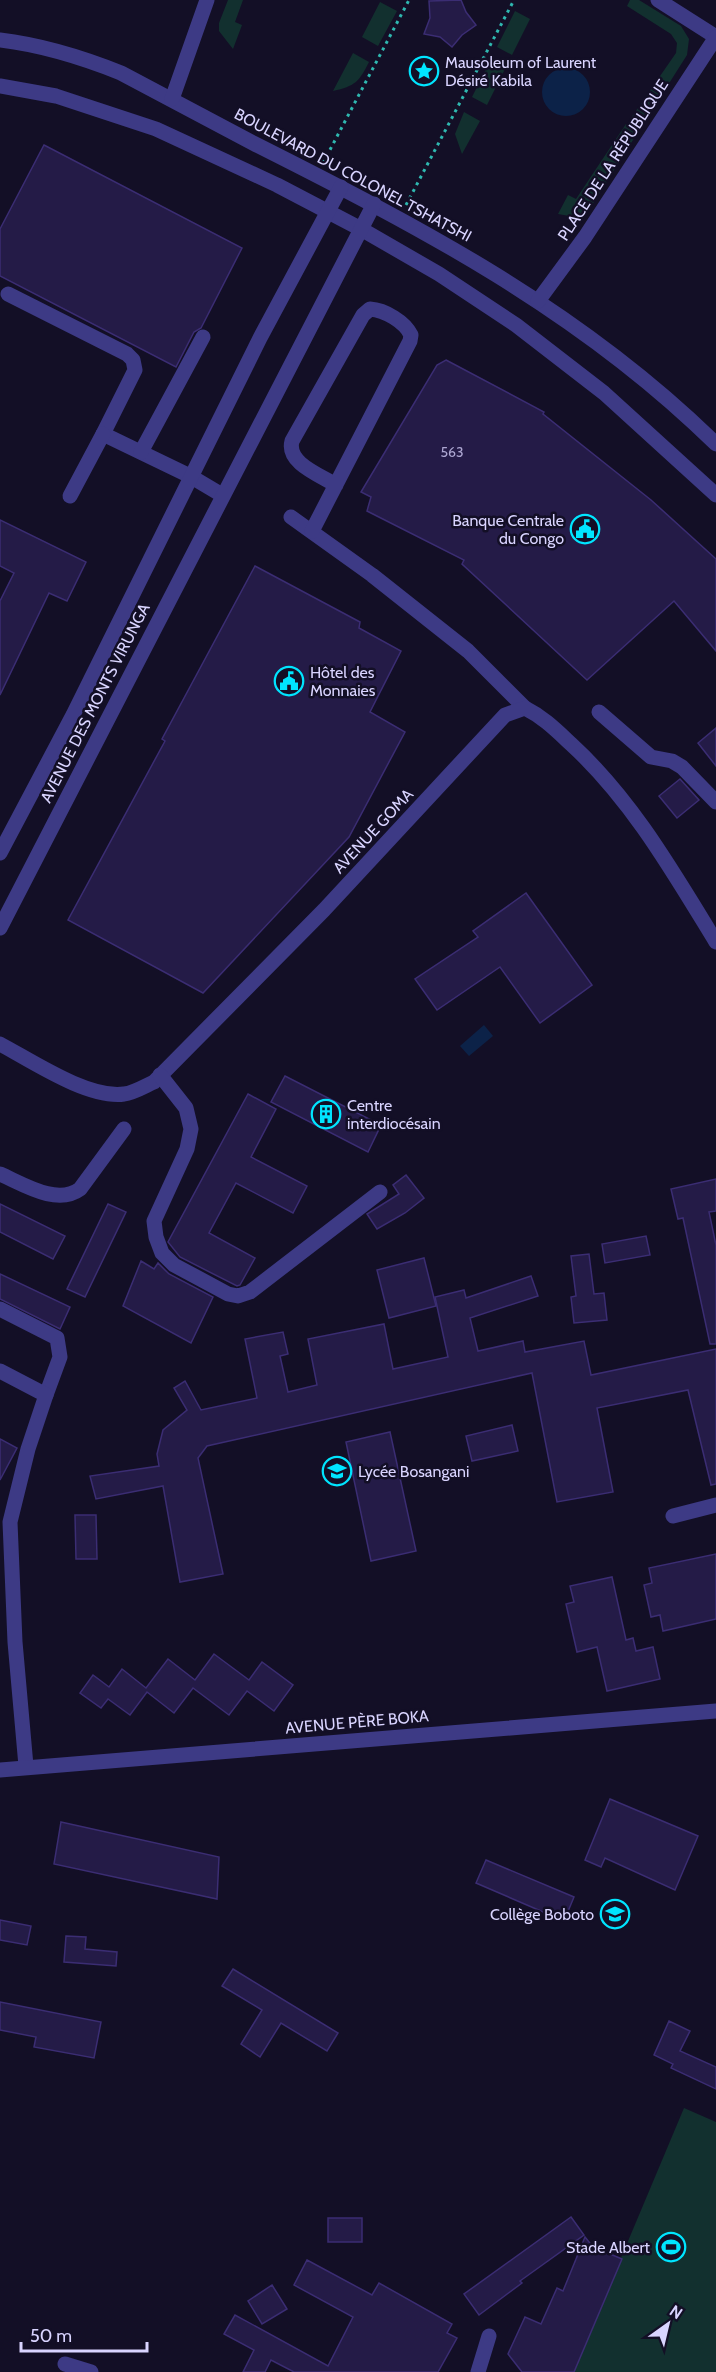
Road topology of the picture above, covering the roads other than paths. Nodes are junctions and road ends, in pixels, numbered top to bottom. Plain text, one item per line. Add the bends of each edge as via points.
1 (207, 0) edge
2 (658, 0) edge
3 (716, 37) edge
4 (0, 40) edge
5 (0, 86) edge
6 (172, 99) junction
7 (341, 187) junction
8 (374, 204) junction
9 (327, 212) junction
10 (360, 229) junction
11 (8, 294) dead end
12 (538, 301) junction
13 (203, 337) dead end
14 (103, 434) junction
15 (716, 444) edge
16 (141, 452) junction
17 (190, 476) junction
18 (336, 485) junction
19 (70, 495) dead end
20 (222, 495) junction
21 (716, 495) edge
22 (291, 517) dead end
23 (312, 531) junction
24 (525, 708) junction
25 (598, 712) dead end
26 (716, 802) edge
27 (0, 853) edge
28 (0, 928) edge
29 (716, 942) edge
30 (0, 1044) edge
31 (160, 1075) junction
32 (124, 1129) dead end
33 (0, 1174) edge
34 (380, 1192) dead end
35 (0, 1309) edge
36 (0, 1371) edge
37 (46, 1395) junction
38 (716, 1504) edge
39 (6, 1507) edge
40 (673, 1516) dead end
41 (716, 1711) edge
42 (26, 1766) junction
43 (0, 1770) edge
44 (489, 2336) dead end
45 (65, 2364) dead end
46 (91, 2372) edge
47 (478, 2372) edge

1 - 6 street
2 - 3 street
3 - 12 street, PLACE DE LA RÉPUBLIQUE via 585,237
4 - 6 street, BOULEVARD DU COLONEL TSHATSHI via 82,58
5 - 9 street via 56,96 156,129
6 - 7 street, BOULEVARD DU COLONEL TSHATSHI
7 - 8 street, BOULEVARD DU COLONEL TSHATSHI
7 - 9 street, AVENUE DES MONTS VIRUNGA
8 - 10 street, AVENUE DES MONTS VIRUNGA
8 - 12 street, BOULEVARD DU COLONEL TSHATSHI via 465,254
9 - 10 street
9 - 17 street, AVENUE DES MONTS VIRUNGA
10 - 20 street, AVENUE DES MONTS VIRUNGA
10 - 21 street via 440,274 516,326 604,393
11 - 14 street via 133,360 135,370
12 - 15 street, BOULEVARD DU COLONEL TSHATSHI via 634,369
13 - 16 street
14 - 16 street
14 - 19 street
16 - 17 street
17 - 20 street
17 - 27 street, AVENUE DES MONTS VIRUNGA via 73,715
18 - 18 street via 411,335 407,327 379,309 370,309 363,315 290,449 295,459
18 - 23 street
20 - 28 street, AVENUE DES MONTS VIRUNGA
22 - 23 street
23 - 24 street via 468,651
24 - 29 street via 540,716 591,763 655,842
24 - 31 street, AVENUE GOMA via 505,715 324,910
25 - 26 street via 651,756 682,767
30 - 31 street, AVENUE GOMA via 86,1089 106,1094 125,1094 154,1082
31 - 34 street via 186,1108 191,1129 154,1221 156,1237 162,1253 174,1265 228,1294 250,1292
32 - 33 street via 71,1196 56,1196
35 - 37 street via 57,1338 60,1357
36 - 37 street
37 - 39 street
38 - 40 street
39 - 42 street
41 - 42 street, AVENUE PÈRE BOKA
42 - 43 street, AVENUE PÈRE BOKA
44 - 47 street
45 - 46 street

